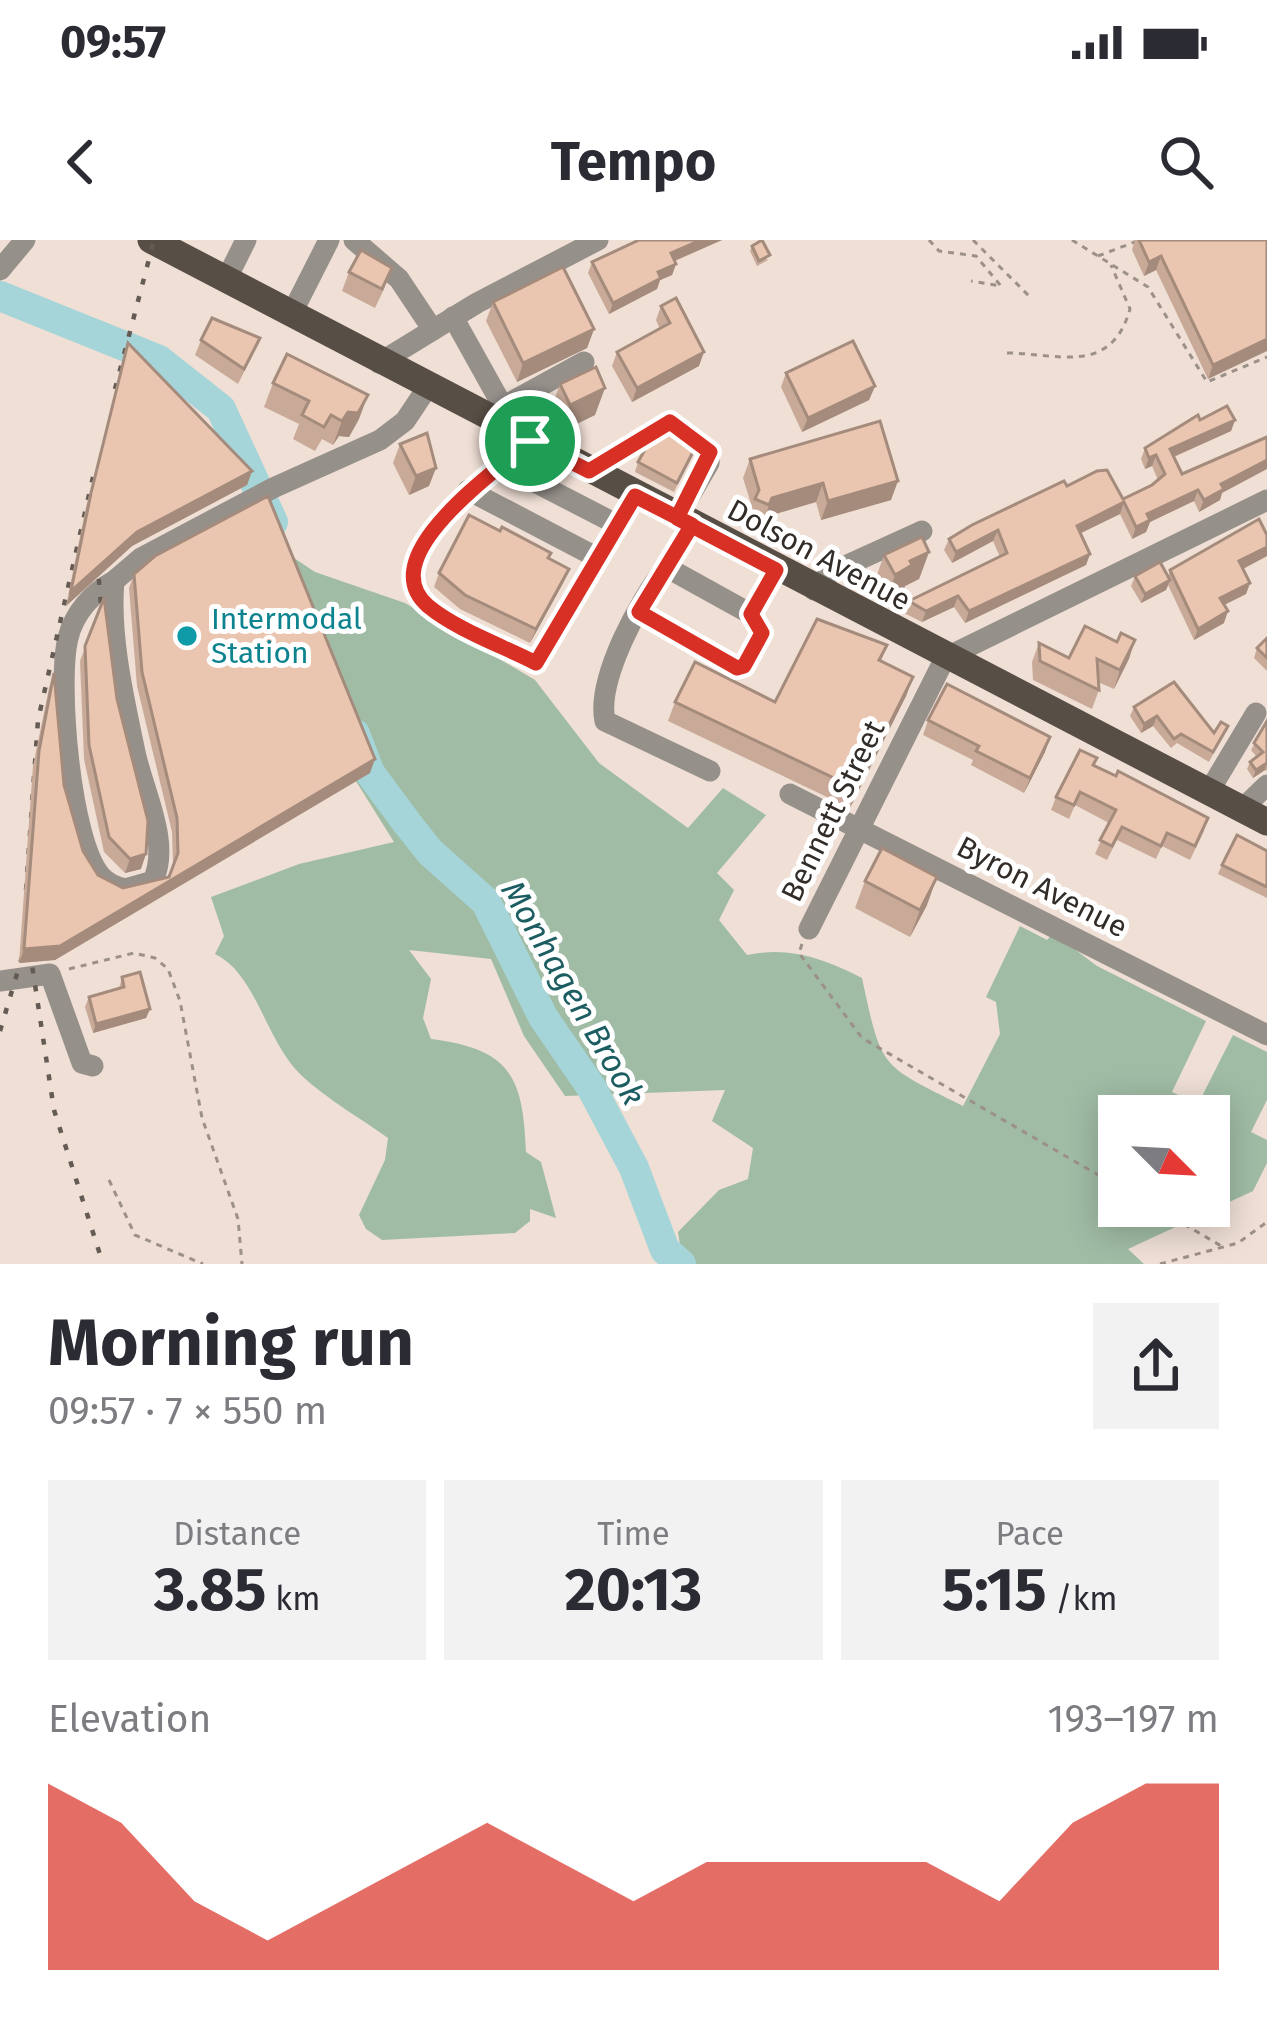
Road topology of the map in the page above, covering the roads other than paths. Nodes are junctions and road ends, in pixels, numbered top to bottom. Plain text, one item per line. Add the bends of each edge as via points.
1 (25, 240) edge
2 (151, 240) edge
3 (246, 240) edge
4 (328, 240) edge
5 (354, 240) edge
6 (590, 242) edge
7 (0, 270) edge
8 (226, 280) junction
9 (291, 315) junction
10 (443, 324) junction
11 (380, 362) junction
12 (584, 362) dead end
13 (427, 388) junction
14 (493, 411) junction
15 (530, 441) junction
16 (574, 459) junction
17 (504, 466) junction
18 (468, 490) junction
19 (635, 496) junction
20 (1267, 500) edge
21 (684, 522) junction
22 (616, 524) junction
23 (922, 531) dead end
24 (596, 557) junction
25 (666, 567) junction
26 (776, 570) junction
27 (114, 581) junction
28 (814, 590) junction
29 (639, 612) junction
30 (751, 614) junction
31 (944, 658) junction
32 (1256, 713) dead end
33 (710, 771) dead end
34 (1267, 785) edge
35 (1208, 793) junction
36 (790, 794) dead end
37 (1254, 816) edge
38 (857, 826) junction
39 (809, 929) road end
40 (0, 981) edge
41 (1267, 1035) edge
42 (93, 1066) dead end

1 - 7 street
2 - 8 main road, Dolson Avenue
3 - 8 street
4 - 9 street
5 - 10 street
6 - 10 street
8 - 9 main road, Dolson Avenue
9 - 11 main road, Dolson Avenue
10 - 11 street
10 - 14 street
11 - 13 main road, Dolson Avenue
12 - 14 street
13 - 14 main road, Dolson Avenue
13 - 27 street via 380,440 272,488 141,558
14 - 15 main road, Dolson Avenue
15 - 16 main road, Dolson Avenue
15 - 17 street
16 - 19 main road, Dolson Avenue
16 - 21 street via 670,422 710,452
17 - 18 street
17 - 22 street
18 - 24 street
18 - 24 street via 435,526 414,568 416,590 428,606 536,663
19 - 21 main road, Dolson Avenue
19 - 22 street
20 - 31 street
21 - 25 street
21 - 26 main road, Dolson Avenue
22 - 24 street
23 - 28 street via 832,572
25 - 29 street
25 - 30 street
26 - 28 main road, Dolson Avenue
26 - 30 street
27 - 27 street via 86,602 68,637 67,680 86,847 100,876 125,889 153,881 160,850 135,752
28 - 31 main road, Dolson Avenue
29 - 30 street via 737,668 762,633
29 - 33 street via 604,684 605,721
31 - 35 main road, Dolson Avenue
31 - 38 street, Bennett Street
32 - 35 street
34 - 37 street
35 - 37 main road, Dolson Avenue
36 - 38 street, Byron Avenue
38 - 39 street, Bennett Street
38 - 41 street, Byron Avenue
40 - 42 street via 50,974 82,1063

